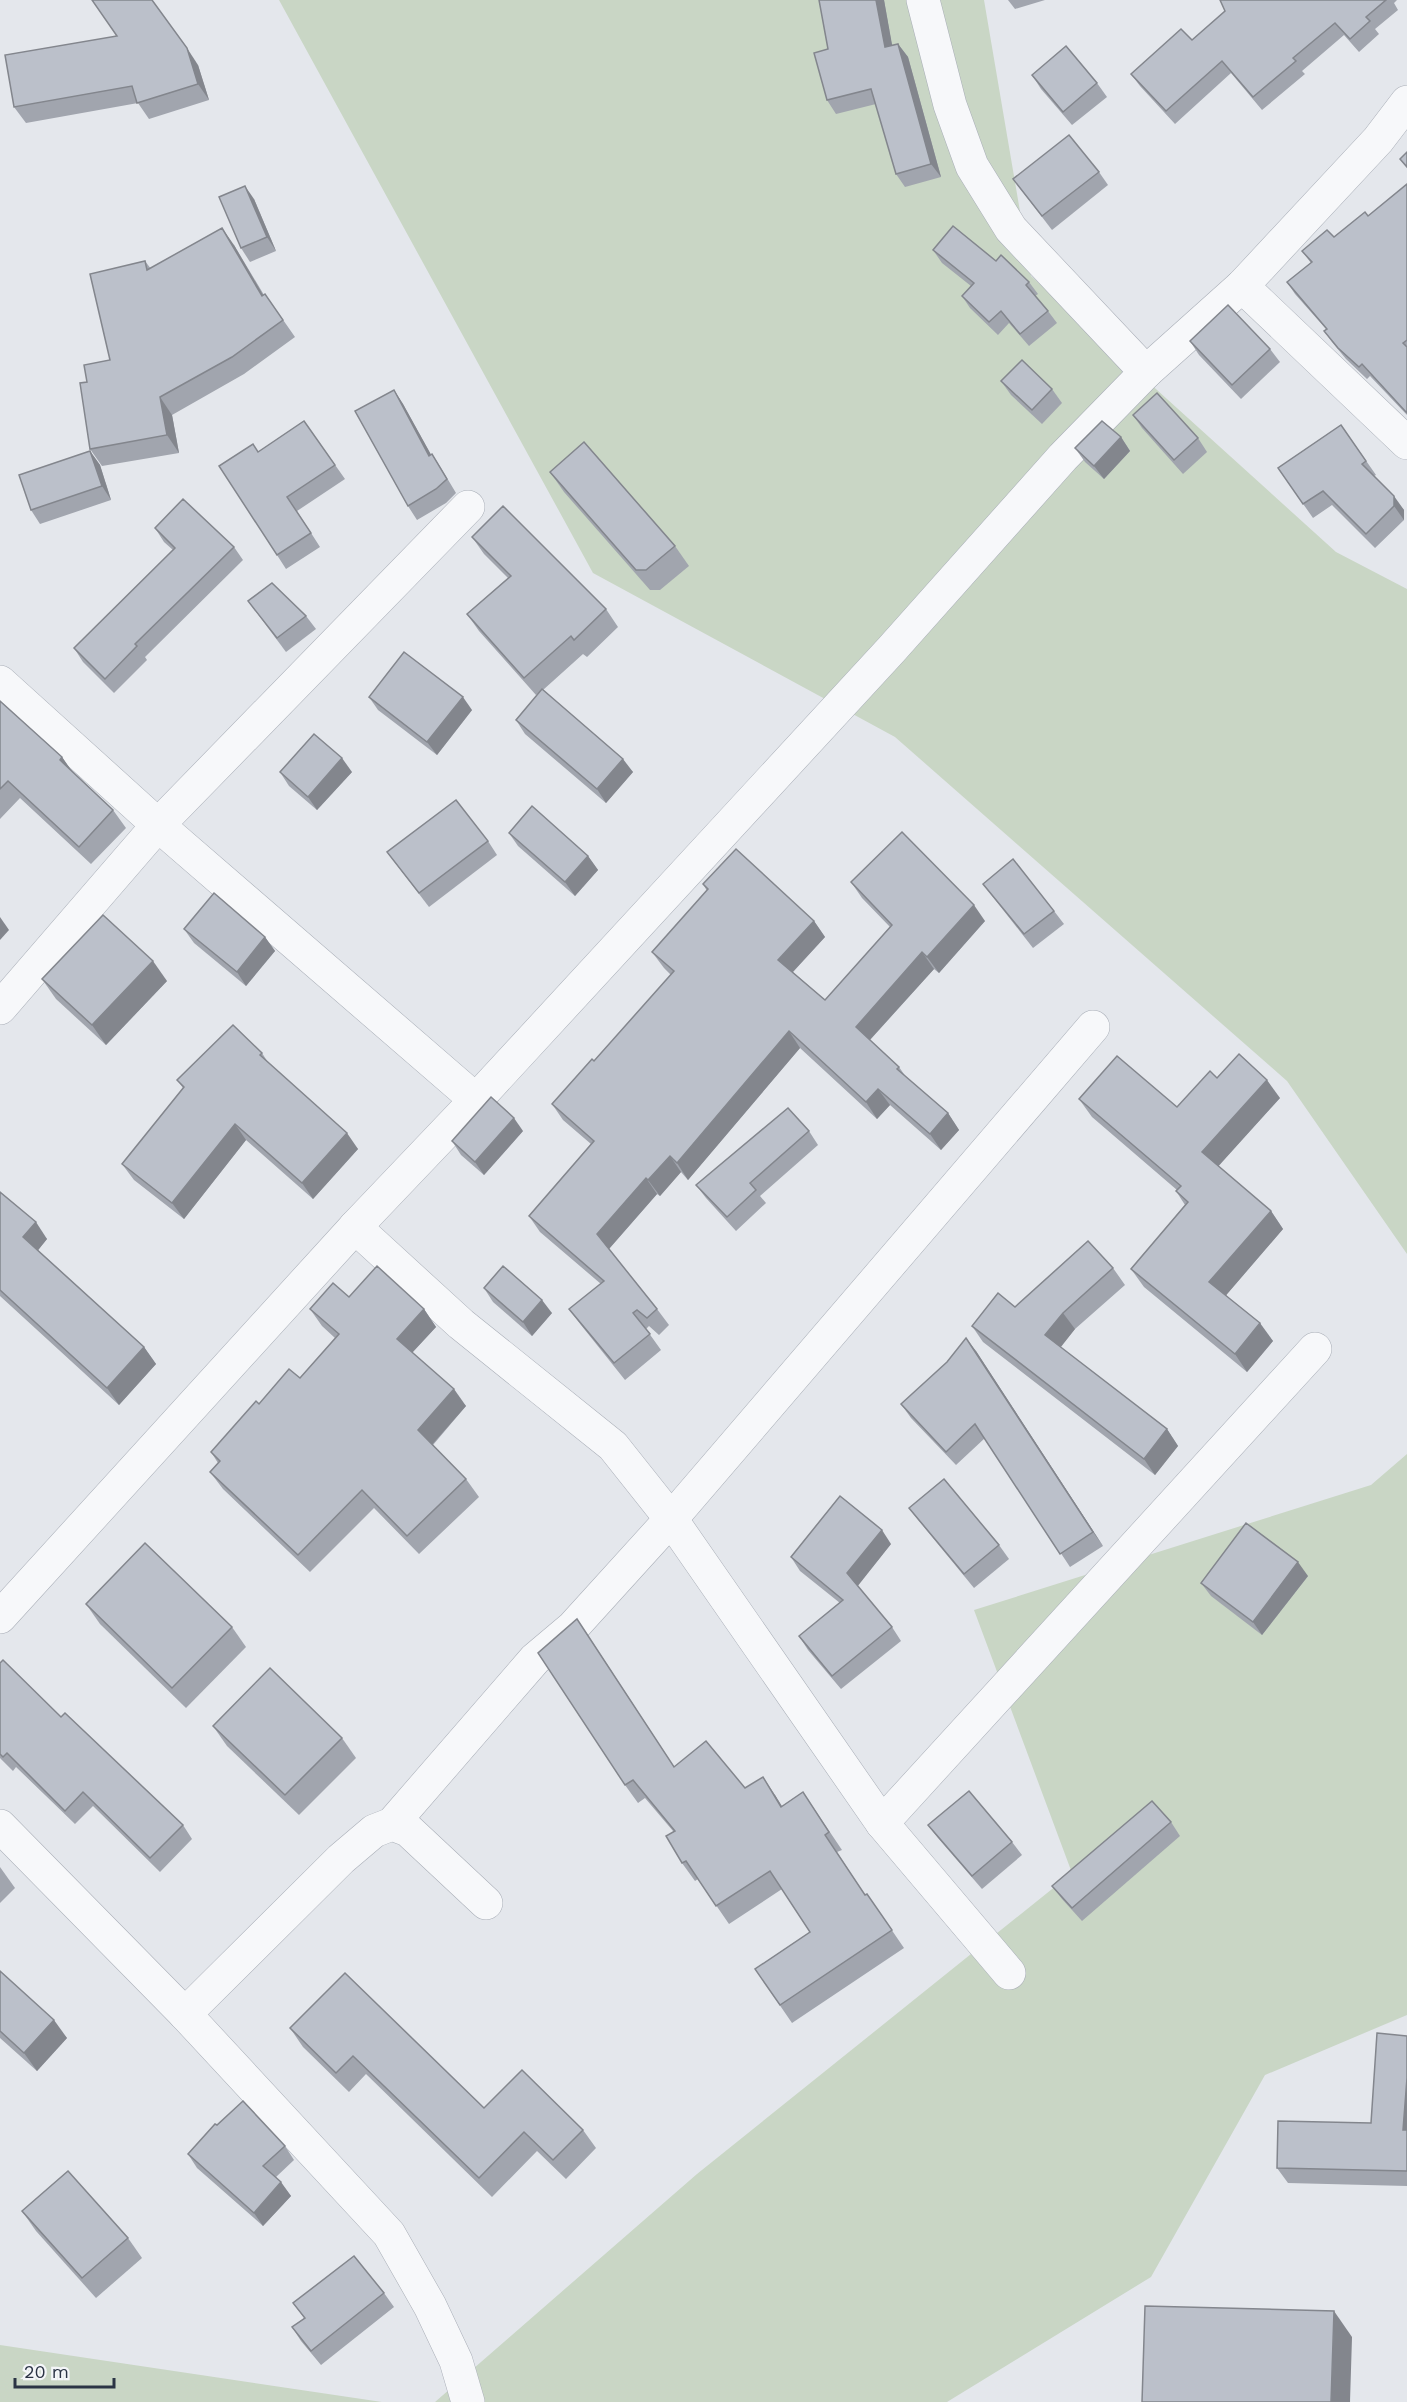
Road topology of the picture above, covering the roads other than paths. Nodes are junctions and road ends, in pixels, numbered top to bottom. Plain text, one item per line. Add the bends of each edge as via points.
1 (923, 0) edge
2 (1407, 102) edge
3 (1242, 286) junction
4 (1146, 372) junction
5 (1407, 443) edge
6 (468, 507) dead end
7 (0, 682) edge
8 (158, 825) junction
9 (0, 1008) edge
10 (1093, 1027) dead end
11 (476, 1100) junction
12 (355, 1227) junction
13 (1315, 1349) dead end
14 (671, 1519) junction
15 (0, 1617) edge
16 (882, 1823) junction
17 (392, 1824) junction
18 (0, 1826) edge
19 (486, 1903) dead end
20 (1009, 1973) dead end
21 (185, 2014) junction
22 (468, 2402) edge

1 - 4 street via 950,105 972,166 1011,229
2 - 3 street via 1378,140
3 - 4 street
3 - 5 street
4 - 11 street via 1063,457 891,650
6 - 8 street
7 - 8 street
8 - 9 street
8 - 11 street
10 - 14 street
11 - 12 street
12 - 14 street via 461,1324 613,1446
12 - 15 street
13 - 16 street
14 - 16 street
14 - 17 street via 573,1627 535,1659
16 - 20 street
17 - 19 street via 408,1830
17 - 21 street via 374,1830 341,1858
18 - 21 street
21 - 22 street via 389,2234 456,2361

